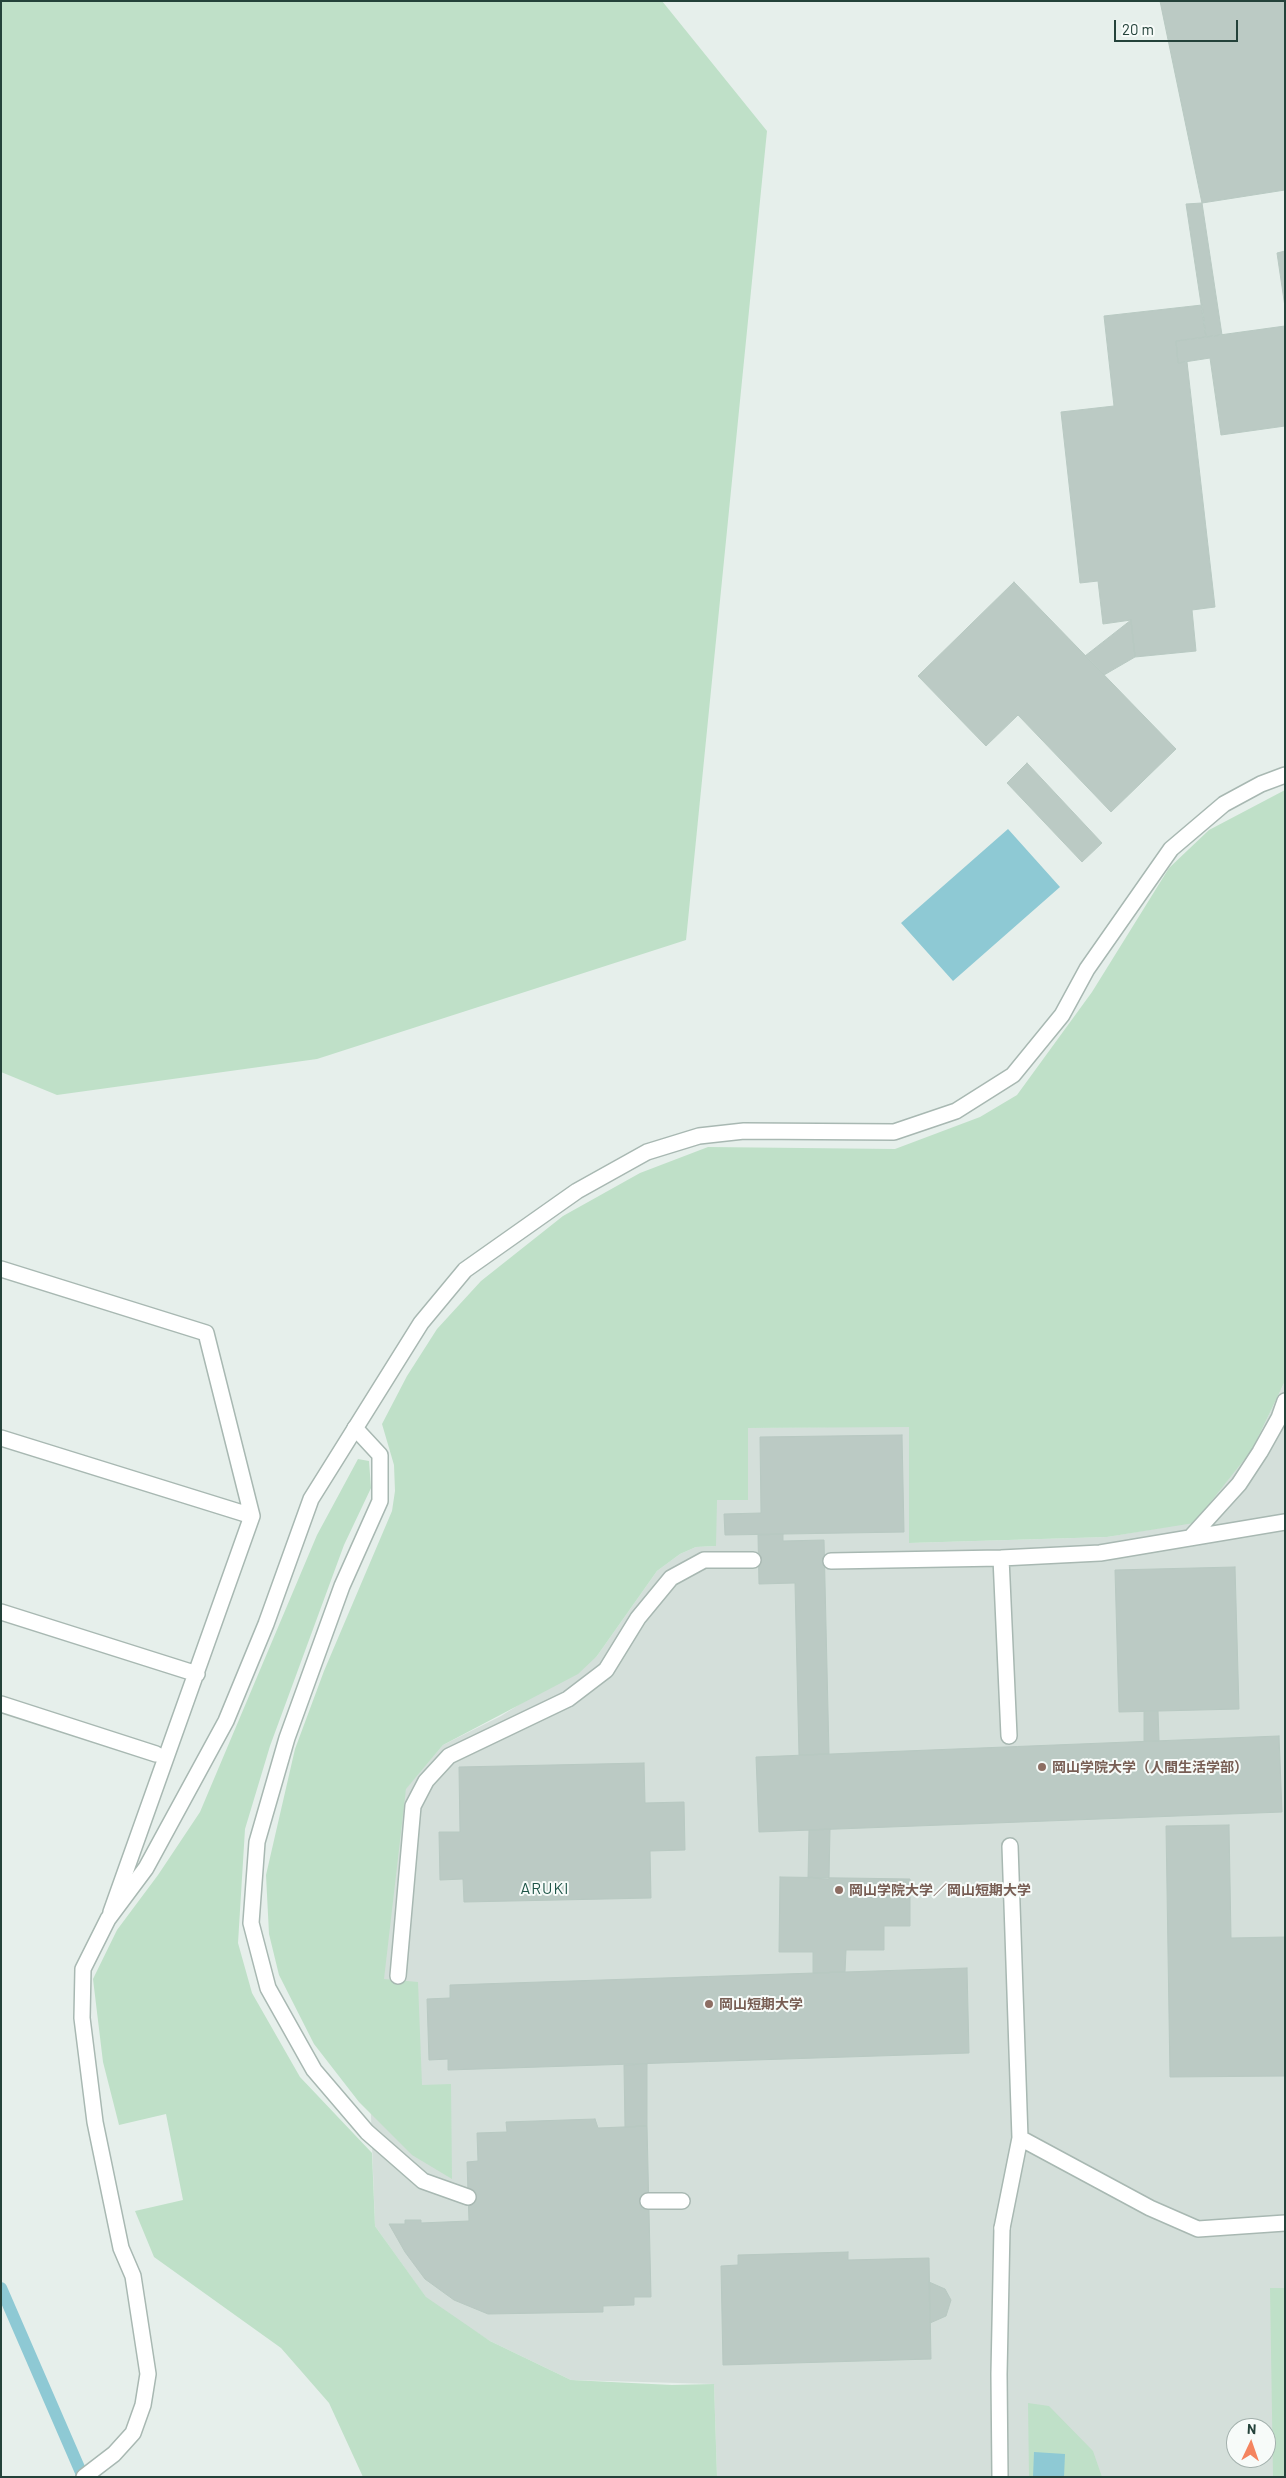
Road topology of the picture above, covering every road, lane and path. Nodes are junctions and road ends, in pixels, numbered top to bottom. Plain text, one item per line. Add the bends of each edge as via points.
1 (1285, 775) edge
2 (1, 1269) edge
3 (1285, 1401) edge
4 (355, 1428) junction
5 (1, 1438) edge
6 (252, 1516) junction
7 (1285, 1522) edge
8 (1190, 1538) junction
9 (1001, 1558) junction
10 (752, 1560) dead end
11 (832, 1561) dead end
12 (1, 1612) edge
13 (197, 1674) junction
14 (1, 1704) edge
15 (1009, 1736) dead end
16 (156, 1754) dead end
17 (1010, 1846) dead end
18 (108, 1919) junction
19 (398, 1976) dead end
20 (1020, 2138) junction
21 (468, 2197) dead end
22 (648, 2201) dead end
23 (682, 2201) dead end
24 (1285, 2223) edge
25 (89, 2473) edge
26 (1000, 2477) edge

1 - 4 street via 1224,804 1171,849 1086,969 1062,1014 1013,1075 956,1111 894,1132 744,1131 699,1136 647,1152 577,1190 465,1270 421,1322
2 - 6 street via 206,1333
3 - 8 street via 1279,1418 1239,1484
4 - 18 street via 310,1499 266,1624 226,1721 146,1868
4 - 21 street via 380,1455 380,1501 342,1586 287,1738 257,1842 251,1923 268,1988 314,2070 367,2132 423,2181
5 - 6 street
6 - 13 street
7 - 8 street
8 - 9 street via 1100,1553
9 - 11 street
9 - 15 street
10 - 19 street via 704,1560 671,1578 638,1618 606,1670 568,1699 449,1756 426,1781 413,1806
12 - 13 street
13 - 18 street
14 - 16 street
17 - 20 street
18 - 25 street via 83,1969 82,2018 95,2122 121,2248 133,2276 148,2374 143,2405 132,2433 114,2454
20 - 24 street via 1150,2208 1198,2229
20 - 26 street via 1002,2228
22 - 23 street

